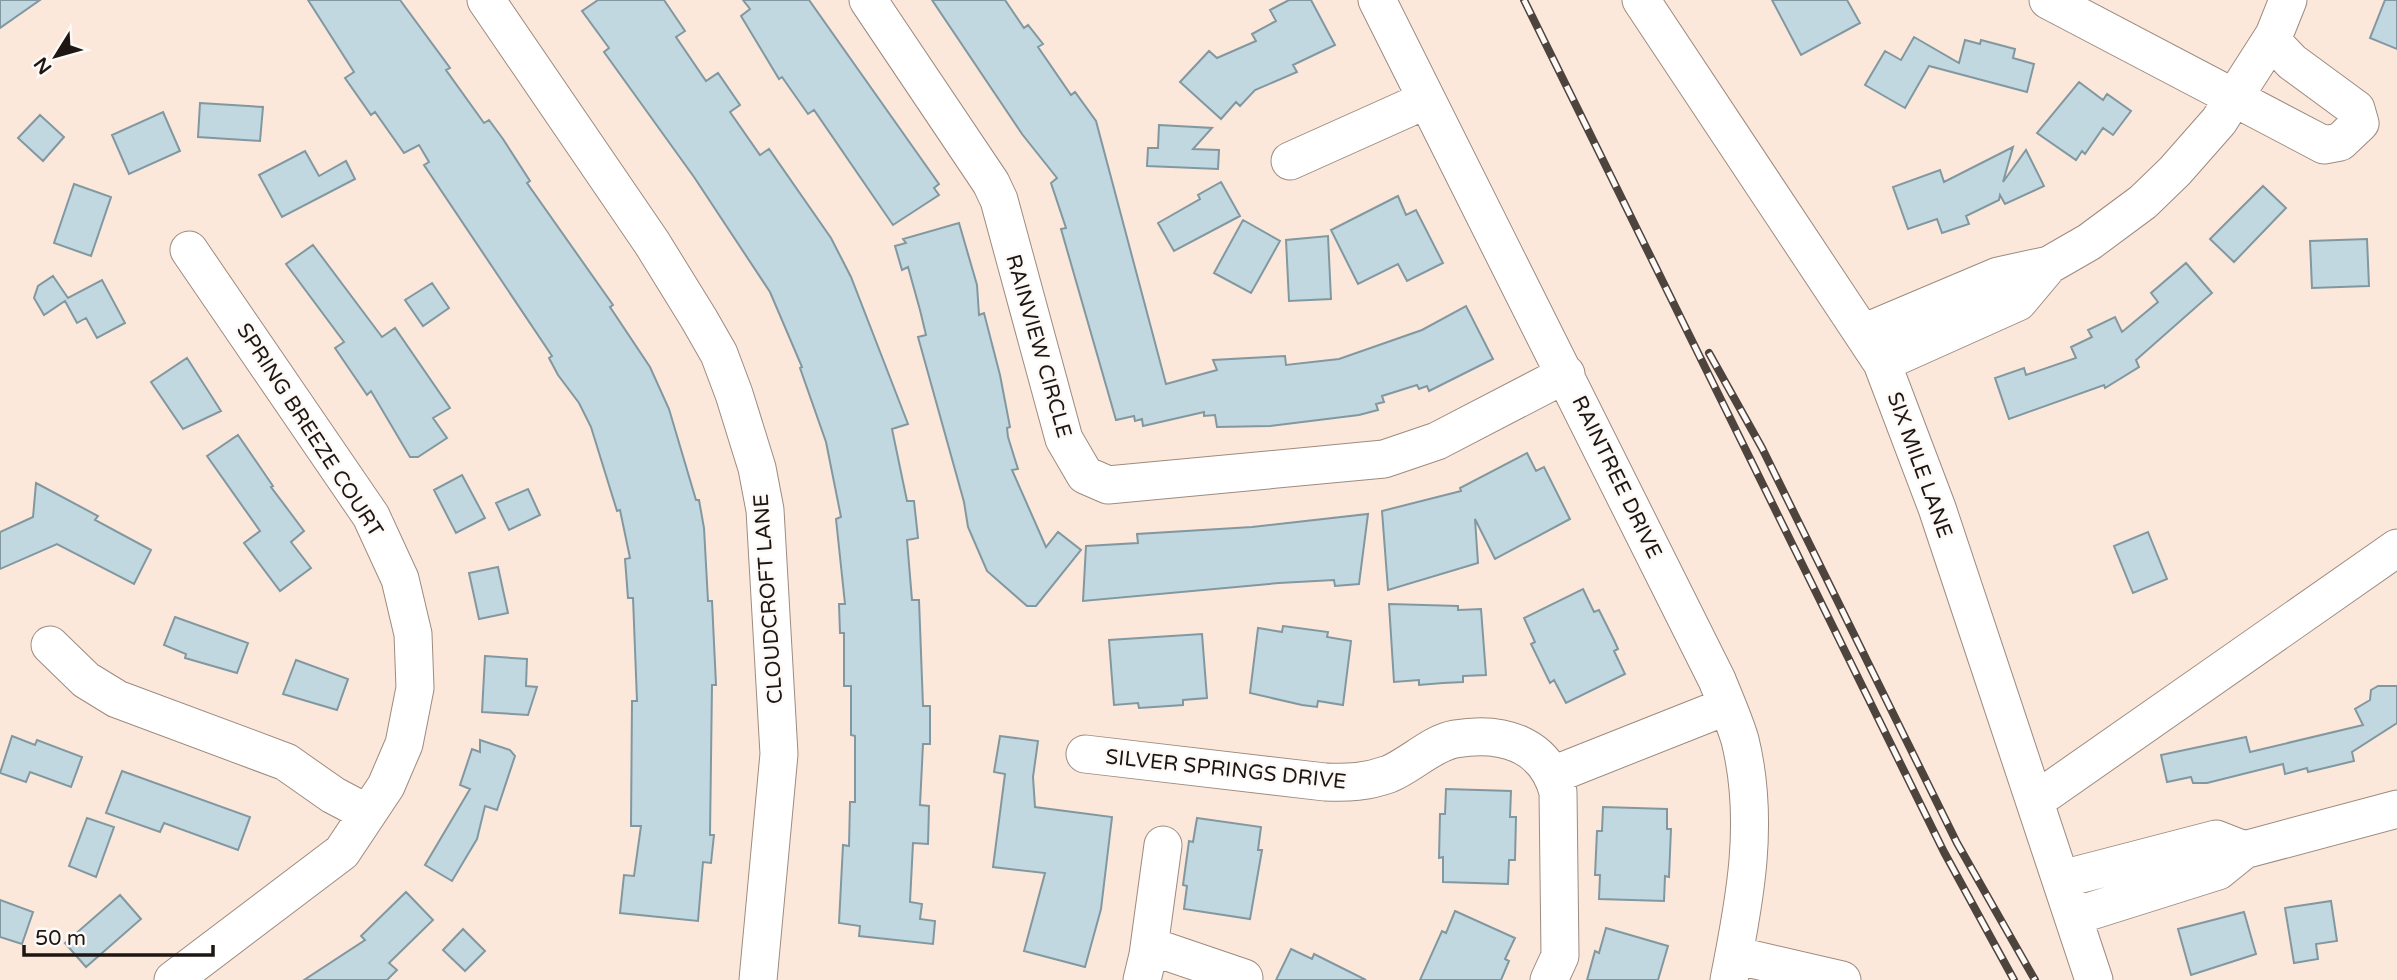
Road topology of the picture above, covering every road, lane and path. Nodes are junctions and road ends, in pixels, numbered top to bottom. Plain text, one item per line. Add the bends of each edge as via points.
1 (486, 0) edge
2 (869, 0) edge
3 (1377, 0) edge
4 (1641, 0) edge
5 (2048, 0) edge
6 (2288, 0) edge
7 (2271, 40) junction
8 (2235, 96) junction
9 (1426, 100) junction
10 (1290, 162) dead end
11 (189, 250) dead end
12 (2049, 265) junction
13 (1863, 332) junction
14 (1882, 363) junction
15 (1566, 374) junction
16 (2397, 548) edge
17 (50, 645) dead end
18 (1727, 706) junction
19 (1085, 754) dead end
20 (1553, 775) junction
21 (2035, 801) junction
22 (2397, 809) edge
23 (367, 813) junction
24 (1163, 845) dead end
25 (2244, 850) junction
26 (2062, 879) junction
27 (2075, 916) junction
28 (1146, 963) edge
29 (1731, 967) edge
30 (1824, 977) edge
31 (1244, 978) edge
32 (757, 979) edge
33 (173, 980) edge
34 (1549, 980) edge
35 (2094, 980) edge

1 - 32 street, CLOUDCROFT LANE via 699,319 731,384 757,468 765,510 779,754
2 - 15 street, RAINVIEW CIRCLE via 999,200 1064,439 1085,475 1108,485 1384,459 1437,441
3 - 9 street, RAINTREE DRIVE
4 - 13 street, SIX MILE LANE
5 - 8 street
6 - 7 street
7 - 8 street
7 - 8 street via 2292,62 2356,109 2360,123 2340,142 2324,145
8 - 12 street via 2219,121 2143,202
9 - 10 street
9 - 15 street, RAINTREE DRIVE
11 - 23 street, SPRING BREEZE COURT via 370,516 400,579 413,635 415,688 404,744 386,786
12 - 13 street via 1998,275
12 - 14 street via 2018,302
13 - 14 street, SIX MILE LANE
14 - 21 street, SIX MILE LANE via 1937,508
15 - 18 street, RAINTREE DRIVE
16 - 21 street
17 - 23 street via 86,680 117,699 286,762
18 - 20 street
18 - 29 street, RAINTREE DRIVE via 1739,737 1751,803 1745,902
19 - 20 street, SILVER SPRINGS DRIVE via 1359,783 1391,773 1454,739 1510,740 1538,754
20 - 34 street via 1558,792 1560,956
21 - 26 street, SIX MILE LANE
22 - 25 street
23 - 33 street, SPRING BREEZE COURT via 342,852
24 - 28 street
25 - 26 street via 2216,839
25 - 27 street via 2218,871
26 - 27 street, SIX MILE LANE
27 - 35 street, SIX MILE LANE
28 - 31 street
29 - 30 street

